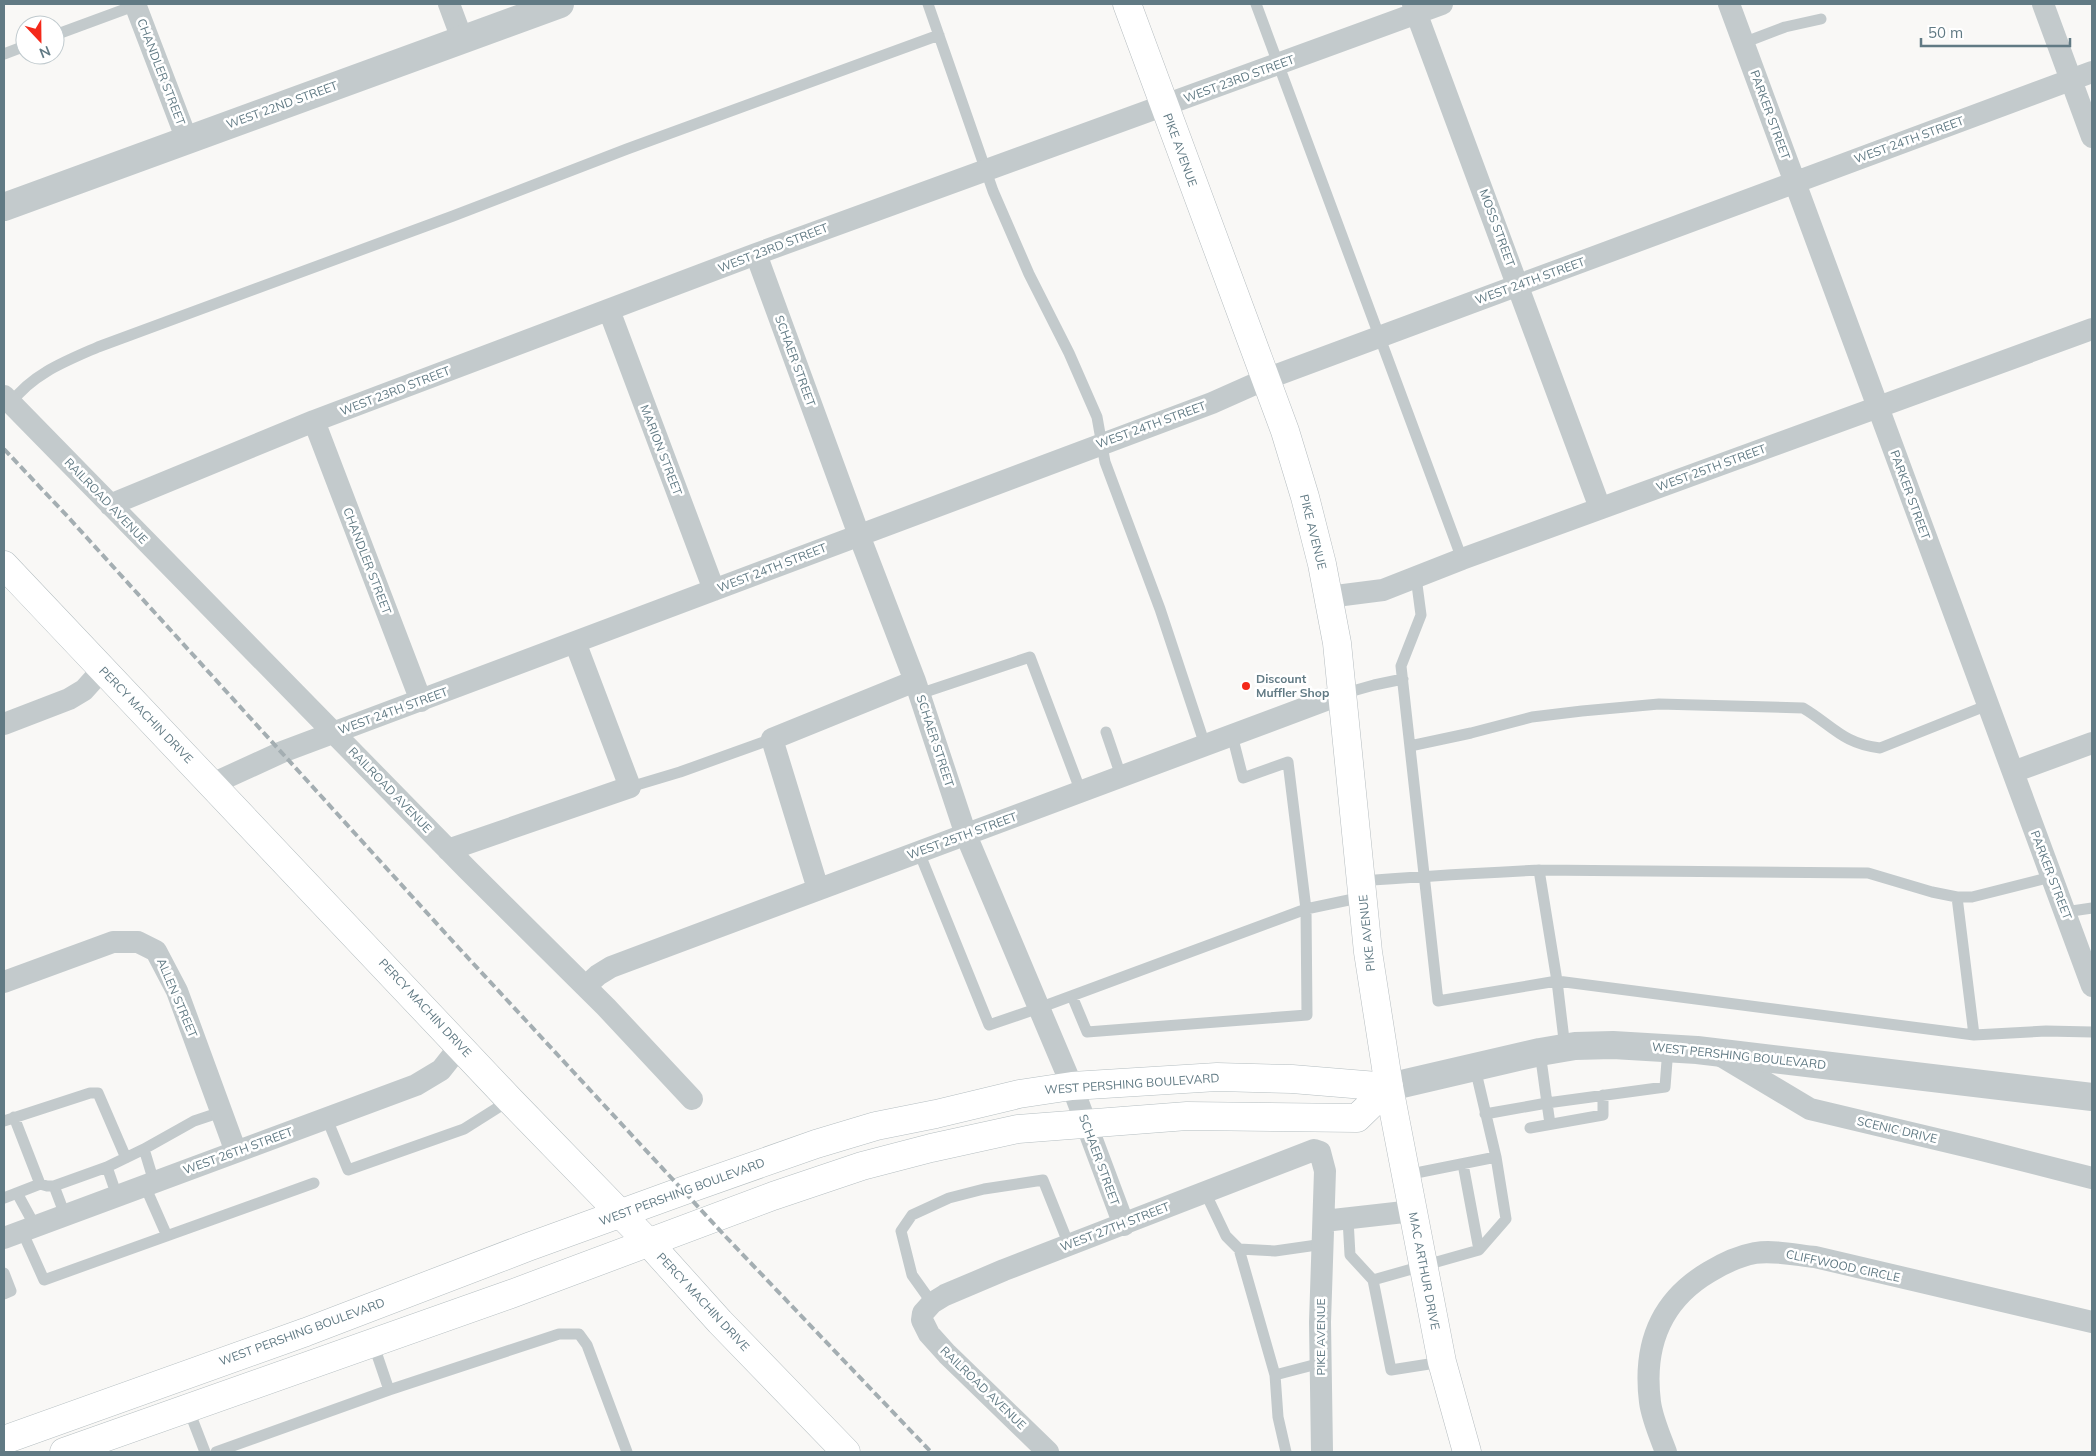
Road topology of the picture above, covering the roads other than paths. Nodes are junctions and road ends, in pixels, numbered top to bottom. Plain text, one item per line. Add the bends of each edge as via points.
1 (137, 4) edge
2 (449, 4) edge
3 (560, 4) edge
4 (928, 4) edge
5 (1127, 4) edge
6 (1256, 4) edge
7 (1442, 4) edge
8 (1729, 4) edge
9 (2043, 4) edge
10 (1415, 8) edge
11 (1821, 20) dead end
12 (65, 31) edge
13 (939, 35) junction
14 (462, 40) junction
15 (1743, 43) junction
16 (1278, 64) junction
17 (2092, 72) edge
18 (2071, 80) junction
19 (1164, 106) junction
20 (2092, 137) edge
21 (186, 140) junction
22 (986, 169) junction
23 (1795, 182) junction
24 (4, 207) edge
25 (756, 254) junction
26 (1518, 285) junction
27 (608, 310) junction
28 (2092, 329) edge
29 (1379, 337) junction
30 (1266, 379) junction
31 (8, 399) edge
32 (1878, 407) junction
33 (314, 421) junction
34 (1102, 443) junction
35 (110, 505) junction
36 (1600, 508) junction
37 (859, 535) junction
38 (1462, 559) junction
39 (4, 564) edge
40 (1416, 577) junction
41 (714, 590) junction
42 (1328, 597) junction
43 (575, 642) junction
44 (102, 670) junction
45 (1403, 679) junction
46 (917, 687) junction
47 (1342, 694) junction
48 (421, 700) junction
49 (1988, 705) junction
50 (4, 724) edge
51 (1106, 732) dead end
52 (333, 733) junction
53 (1232, 735) junction
54 (772, 739) junction
55 (2092, 743) edge
56 (1205, 745) junction
57 (1410, 746) junction
58 (2013, 772) junction
59 (1121, 776) junction
60 (212, 784) junction
61 (630, 787) junction
62 (1081, 792) junction
63 (966, 835) junction
64 (448, 850) junction
65 (919, 852) junction
66 (1539, 870) junction
67 (1425, 877) junction
68 (2052, 877) junction
69 (818, 889) junction
70 (1362, 889) junction
71 (1957, 897) junction
72 (2092, 908) edge
73 (1306, 909) junction
74 (2065, 912) junction
75 (1558, 981) junction
76 (4, 982) edge
77 (586, 986) junction
78 (2092, 986) edge
79 (1072, 996) junction
80 (1039, 1008) junction
81 (2092, 1032) edge
82 (1974, 1035) junction
83 (460, 1046) junction
84 (1668, 1048) junction
85 (1553, 1050) junction
86 (1714, 1053) junction
87 (1475, 1068) junction
88 (1072, 1086) junction
89 (1389, 1087) junction
90 (1603, 1095) junction
91 (2092, 1097) edge
92 (692, 1099) dead end
93 (510, 1100) junction
94 (1547, 1103) junction
95 (221, 1112) junction
96 (1485, 1114) junction
97 (9, 1119) edge
98 (327, 1119) junction
99 (1086, 1124) junction
100 (1550, 1124) junction
101 (1530, 1128) dead end
102 (144, 1149) junction
103 (236, 1152) junction
104 (1320, 1152) joint
105 (1496, 1157) junction
106 (126, 1158) junction
107 (1463, 1164) junction
108 (107, 1167) junction
109 (1406, 1175) junction
110 (2092, 1178) edge
111 (314, 1183) dead end
112 (40, 1184) junction
113 (150, 1184) junction
114 (54, 1186) junction
115 (1205, 1192) junction
116 (17, 1193) junction
117 (117, 1196) junction
118 (4, 1198) edge
119 (1413, 1211) junction
120 (621, 1214) junction
121 (66, 1215) junction
122 (1348, 1218) junction
123 (1324, 1221) junction
124 (1124, 1225) junction
125 (20, 1231) edge
126 (167, 1236) junction
127 (648, 1242) junction
128 (1324, 1244) junction
129 (1069, 1245) junction
130 (1239, 1249) junction
131 (1479, 1250) junction
132 (1424, 1266) junction
133 (4, 1273) edge
134 (1373, 1280) junction
135 (4, 1294) edge
136 (927, 1311) junction
137 (2092, 1322) edge
138 (373, 1341) junction
139 (1321, 1362) junction
140 (1442, 1362) junction
141 (1275, 1375) junction
142 (389, 1390) junction
143 (188, 1408) junction
144 (4, 1440) edge
145 (64, 1452) edge
146 (204, 1452) edge
147 (216, 1452) edge
148 (627, 1452) edge
149 (846, 1452) edge
150 (1048, 1452) edge
151 (1286, 1452) edge
152 (1322, 1452) edge
153 (1467, 1452) edge
154 (1666, 1452) edge

1 - 12 lane
1 - 21 street, CHANDLER STREET
2 - 14 street
3 - 14 street, WEST 22ND STREET
4 - 13 lane
5 - 19 main road, PIKE AVENUE
6 - 16 lane
7 - 10 street, WEST 23RD STREET
8 - 15 street, PARKER STREET
9 - 18 street
10 - 16 street, WEST 23RD STREET
10 - 26 street, MOSS STREET
11 - 15 lane via 1785,27
13 - 22 lane
13 - 31 lane via 98,348 44,373
14 - 21 street, WEST 22ND STREET
15 - 23 street, PARKER STREET
16 - 19 street, WEST 23RD STREET
16 - 29 lane
17 - 18 street, WEST 24TH STREET
18 - 20 street
18 - 23 street, WEST 24TH STREET
19 - 22 street, WEST 23RD STREET
19 - 30 main road, PIKE AVENUE
21 - 24 street, WEST 22ND STREET
22 - 25 street, WEST 23RD STREET
22 - 34 lane via 1029,274 1097,417
23 - 26 street, WEST 24TH STREET
23 - 32 street, PARKER STREET
25 - 27 street, WEST 23RD STREET
25 - 37 street, SCHAER STREET
26 - 29 street, WEST 24TH STREET
26 - 36 street, MOSS STREET
27 - 33 street, WEST 23RD STREET
27 - 41 street, MARION STREET
28 - 32 street, WEST 25TH STREET
29 - 30 street, WEST 24TH STREET
29 - 38 lane
30 - 34 street, WEST 24TH STREET via 1212,403
30 - 42 main road, PIKE AVENUE via 1305,497
31 - 35 street, RAILROAD AVENUE
32 - 36 street, WEST 25TH STREET
32 - 49 street, PARKER STREET
33 - 35 street, WEST 23RD STREET
33 - 48 street, CHANDLER STREET
34 - 37 street, WEST 24TH STREET
34 - 56 lane via 1105,462 1160,609
35 - 52 street, RAILROAD AVENUE
36 - 38 street, WEST 25TH STREET
37 - 41 street, WEST 24TH STREET
37 - 46 street, SCHAER STREET
38 - 40 street, WEST 25TH STREET
39 - 44 main road, PERCY MACHIN DRIVE
40 - 42 street, WEST 25TH STREET via 1383,590
40 - 45 lane via 1421,615 1401,666
41 - 43 street, WEST 24TH STREET
42 - 47 main road, PIKE AVENUE
43 - 48 street, WEST 24TH STREET
43 - 61 street
44 - 50 street via 84,690 69,699
44 - 60 main road, PERCY MACHIN DRIVE
45 - 47 lane
45 - 57 lane
46 - 54 street
46 - 62 lane via 1030,657
46 - 63 street, SCHAER STREET
47 - 53 street, WEST 25TH STREET
47 - 70 main road, PIKE AVENUE
48 - 52 street, WEST 24TH STREET
49 - 57 lane via 1880,748 1866,747 1845,739 1803,708 1659,704 1532,717
49 - 58 street, PARKER STREET
51 - 59 lane
52 - 60 street, WEST 24TH STREET
52 - 64 street, RAILROAD AVENUE
53 - 56 street, WEST 25TH STREET
53 - 73 lane via 1243,778 1288,762
54 - 61 lane
54 - 69 street
55 - 58 street
56 - 59 street, WEST 25TH STREET
57 - 67 lane
58 - 68 street, PARKER STREET
59 - 62 street, WEST 25TH STREET
60 - 83 main road, PERCY MACHIN DRIVE
61 - 64 street
62 - 63 street, WEST 25TH STREET
63 - 65 street, WEST 25TH STREET
63 - 80 street, SCHAER STREET
64 - 77 street, RAILROAD AVENUE
65 - 69 street, WEST 25TH STREET
65 - 80 lane via 989,1025
66 - 67 lane
66 - 71 lane via 1868,873
66 - 75 lane
67 - 70 lane
67 - 75 lane via 1438,1001
68 - 71 lane via 1972,897
68 - 74 street, PARKER STREET
69 - 77 street, WEST 25TH STREET via 611,967
70 - 73 lane
70 - 89 main road, PIKE AVENUE via 1368,952
71 - 82 lane
72 - 74 lane
73 - 79 lane
73 - 79 lane via 1307,1015 1086,1032
74 - 78 street, PARKER STREET
75 - 82 lane
75 - 85 lane
76 - 95 street, ALLEN STREET via 113,942 138,942 156,951 177,992
77 - 92 street, RAILROAD AVENUE
79 - 80 lane
80 - 88 street, SCHAER STREET
81 - 82 lane
83 - 93 main road, PERCY MACHIN DRIVE
83 - 98 street, WEST 26TH STREET via 441,1070 416,1086
84 - 85 street, WEST PERSHING BOULEVARD via 1613,1044
84 - 86 street, WEST PERSHING BOULEVARD
84 - 90 lane via 1665,1086
85 - 87 street, WEST PERSHING BOULEVARD
85 - 94 lane
86 - 91 street, WEST PERSHING BOULEVARD
86 - 110 street, SCENIC DRIVE via 1810,1109
87 - 89 street, WEST PERSHING BOULEVARD
87 - 96 lane
88 - 89 main road, WEST PERSHING BOULEVARD via 1217,1077
88 - 99 street, SCHAER STREET
88 - 120 main road, WEST PERSHING BOULEVARD via 1019,1094 876,1126 816,1144
89 - 99 main road via 1357,1118 1187,1116
89 - 109 main road, MAC ARTHUR DRIVE
90 - 94 lane
90 - 100 lane via 1603,1115
93 - 98 lane via 464,1129 348,1170
93 - 120 main road, PERCY MACHIN DRIVE
94 - 96 lane
94 - 100 lane
95 - 102 lane via 194,1121
95 - 103 street, ALLEN STREET
96 - 105 lane via 1495,1135
97 - 106 lane via 98,1093
97 - 112 lane
98 - 103 street, WEST 26TH STREET
99 - 124 street, SCHAER STREET
99 - 127 main road via 1018,1129 862,1166
100 - 101 lane
102 - 106 lane
102 - 113 lane
103 - 113 street, WEST 26TH STREET
104 - 115 street, WEST 27TH STREET via 1314,1150
104 - 123 street, PIKE AVENUE via 1325,1171
105 - 107 lane
105 - 131 lane via 1506,1219
106 - 108 lane
107 - 109 lane
107 - 131 lane
108 - 114 lane
108 - 117 lane
109 - 119 main road, MAC ARTHUR DRIVE
111 - 126 lane
112 - 114 lane
112 - 116 lane
113 - 117 street, WEST 26TH STREET
113 - 126 lane
114 - 121 lane
115 - 124 street, WEST 27TH STREET
115 - 130 lane via 1226,1236
116 - 118 lane
116 - 125 lane
117 - 121 street, WEST 26TH STREET
119 - 122 street
119 - 132 main road, MAC ARTHUR DRIVE
120 - 127 main road, PERCY MACHIN DRIVE
120 - 144 main road, WEST PERSHING BOULEVARD
121 - 125 street, WEST 26TH STREET
122 - 123 street
122 - 134 lane via 1350,1255
123 - 128 street, PIKE AVENUE
124 - 129 street, WEST 27TH STREET
125 - 126 lane via 44,1280
127 - 138 main road via 511,1294
127 - 149 main road, PERCY MACHIN DRIVE
128 - 130 lane via 1275,1251
128 - 139 street, PIKE AVENUE
129 - 136 street, WEST 27TH STREET via 1004,1270
129 - 136 lane via 1043,1180 949,1198 912,1215 901,1231 912,1275
130 - 141 lane
131 - 132 lane
132 - 134 lane
132 - 140 main road, MAC ARTHUR DRIVE
133 - 135 lane via 11,1291
134 - 140 lane via 1391,1370
136 - 150 street, RAILROAD AVENUE via 929,1334
137 - 154 street, CLIFFWOOD CIRCLE via 1815,1258 1755,1253 1721,1265 1691,1283 1661,1320 1652,1341 1648,1366 1650,1404
138 - 142 lane
138 - 143 main road
139 - 141 lane
139 - 152 street, PIKE AVENUE
140 - 153 main road, MAC ARTHUR DRIVE
141 - 151 lane via 1278,1417
142 - 147 lane
142 - 148 lane via 559,1334 579,1334 587,1345
143 - 145 main road
143 - 146 lane

